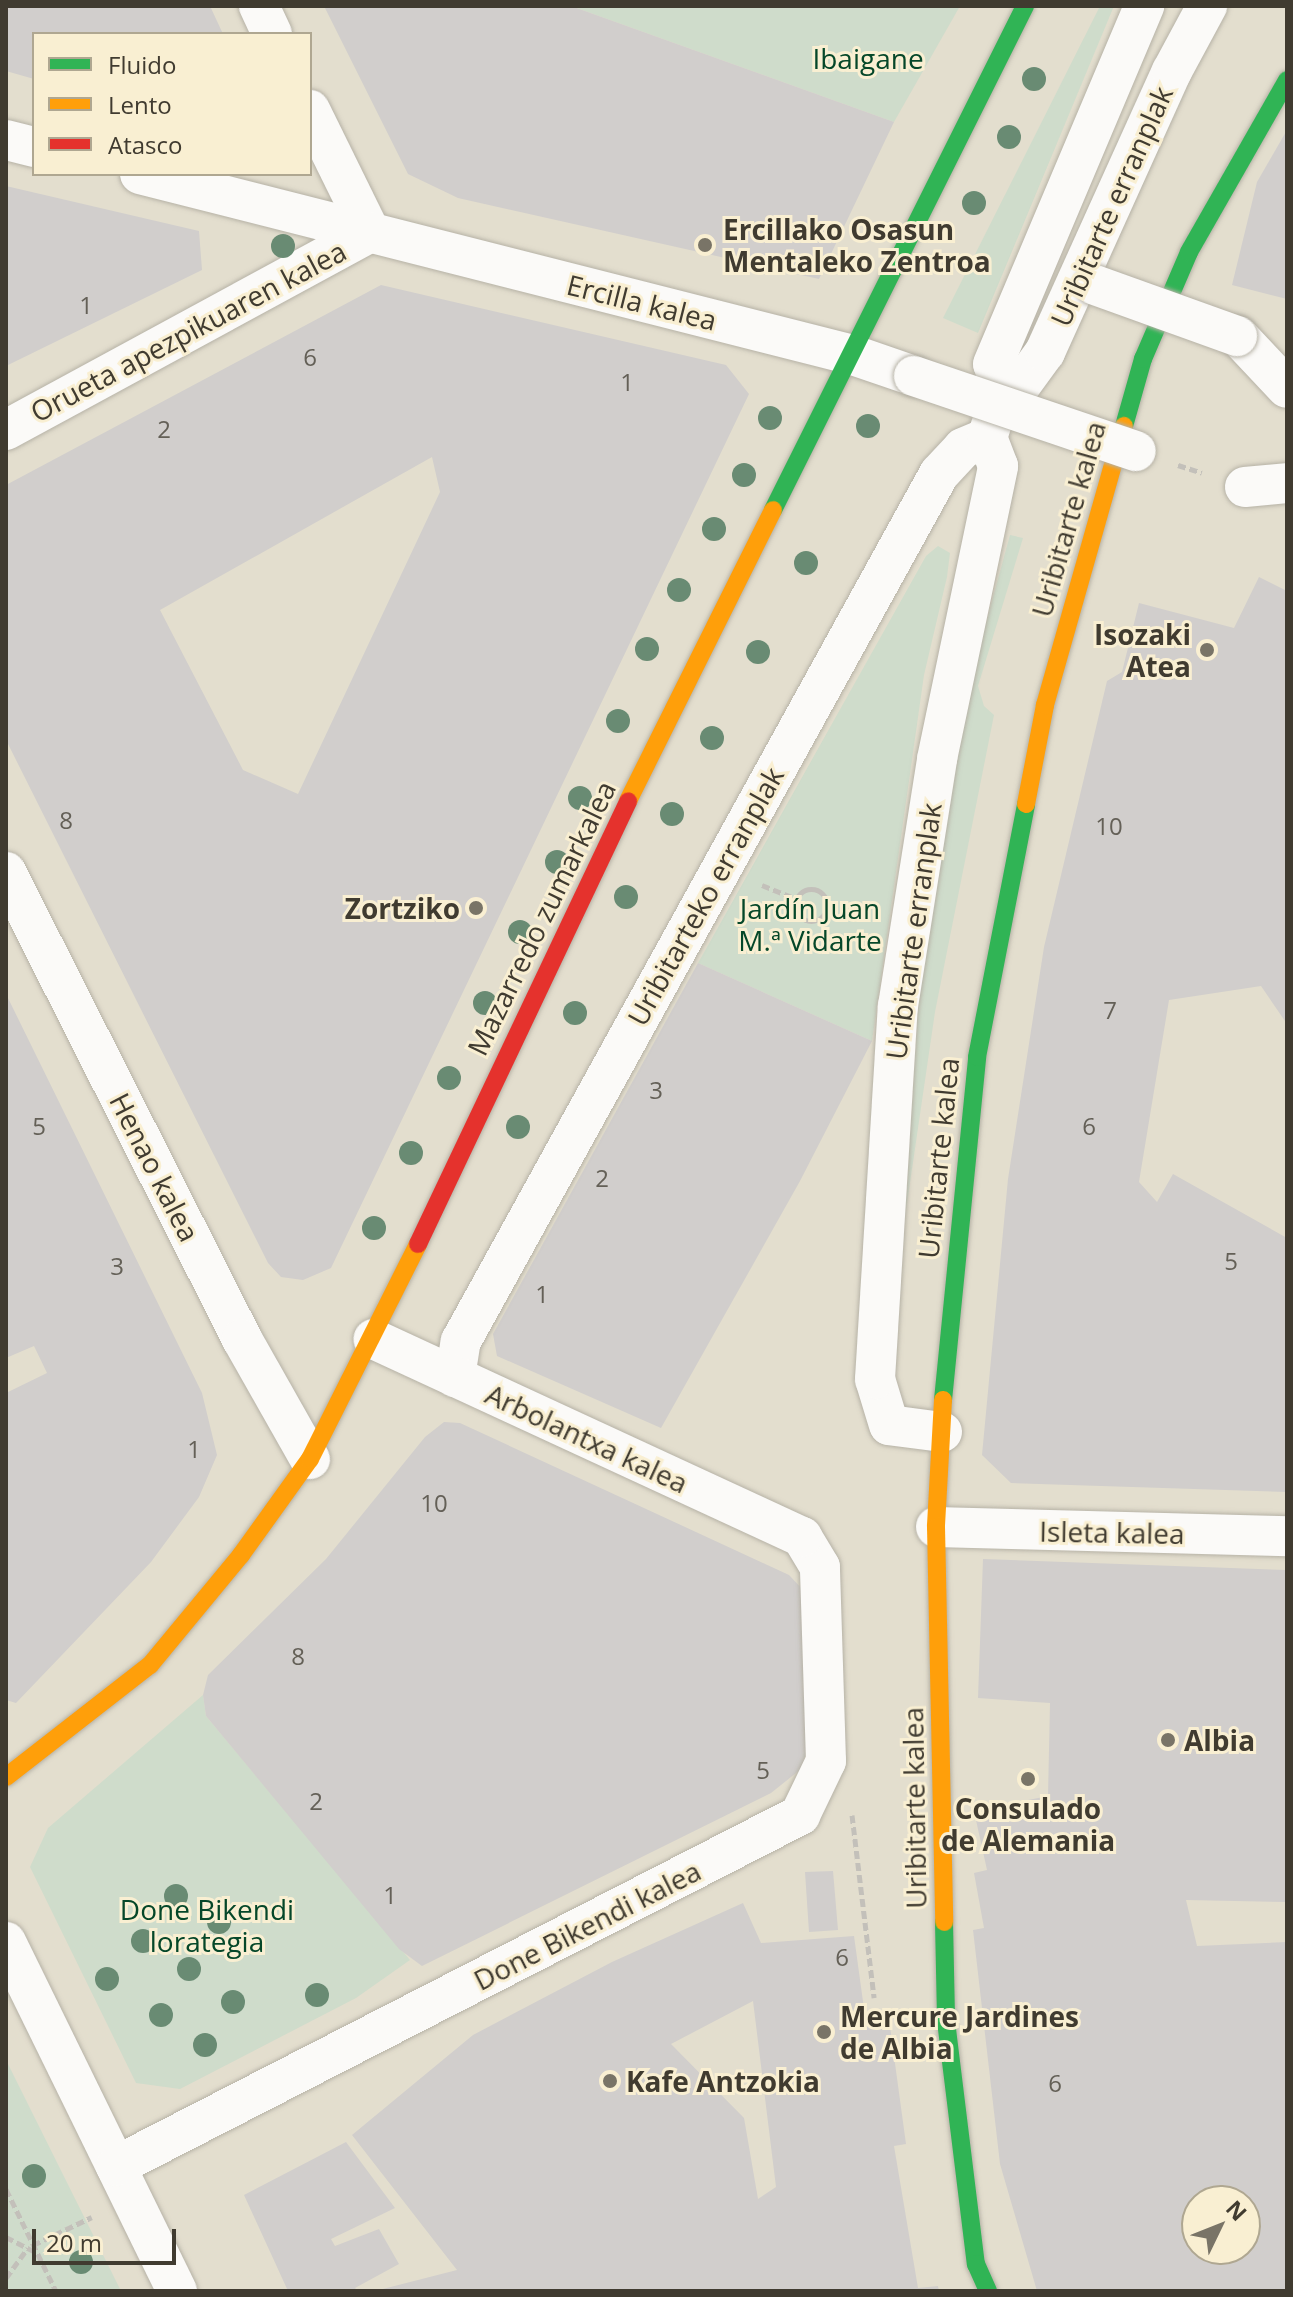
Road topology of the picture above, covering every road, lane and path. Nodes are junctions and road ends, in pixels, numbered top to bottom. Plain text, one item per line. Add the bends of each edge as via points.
1 (259, 6) edge
2 (1025, 6) edge
3 (1144, 6) edge
4 (1207, 6) edge
5 (271, 32) edge
6 (1287, 80) edge
7 (312, 114) edge
8 (6, 140) edge
9 (32, 146) edge
10 (148, 176) edge
11 (370, 232) junction
12 (1085, 282) junction
13 (853, 355) junction
14 (1287, 388) edge
15 (1002, 391) junction
16 (6, 430) edge
17 (987, 438) junction
18 (1136, 451) joint
19 (1287, 483) edge
20 (1245, 487) joint
21 (6, 872) edge
22 (796, 909) joint
23 (374, 1339) junction
24 (455, 1377) junction
25 (942, 1432) junction
26 (310, 1459) junction
27 (936, 1527) junction
28 (1287, 1536) edge
29 (802, 1537) joint
30 (6, 1777) edge
31 (850, 1801) dead end
32 (6, 1942) edge
33 (874, 1998) dead end
34 (116, 2166) junction
35 (6, 2189) edge
36 (93, 2217) dead end
37 (6, 2237) edge
38 (30, 2246) junction
39 (6, 2278) edge
40 (56, 2291) edge
41 (177, 2291) edge
42 (988, 2291) edge

1 - 5 street
2 - 13 street, Mazarredo zumarkalea
3 - 15 street, Uribitarte erranplak via 993,364
4 - 12 street, Uribitarte erranplak
6 - 25 street, Uribitarte kalea via 1189,252 1143,359 1045,705 977,1057 948,1321
7 - 11 street
8 - 9 street
10 - 11 street, Ercilla kalea
11 - 13 street, Ercilla kalea
11 - 16 street, Orueta apezpikuaren kalea
12 - 14 street, bridge via 1237,336
12 - 15 street, Uribitarte erranplak via 1018,389
13 - 18 street, Ercilla kalea, bridge
13 - 23 street, Mazarredo zumarkalea via 573,911
15 - 17 street, Uribitarte erranplak
17 - 24 street, Uribitarteko erranplak via 963,448 939,474 461,1341
17 - 25 street, Uribitarte erranplak via 998,466 937,759 898,1006 873,1352 889,1425
18 - 20 path
19 - 20 street
21 - 26 street, Henao kalea via 242,1339
22 - 22 path via 810,921 826,911 826,901 813,888 796,899
23 - 24 street, Arbolantxa kalea
23 - 26 street, Mazarredo zumarkalea
24 - 29 street, Arbolantxa kalea
25 - 27 street, Uribitarte kalea
26 - 30 street, Mazarredo zumarkalea via 241,1555 150,1665
27 - 28 street, Isleta kalea
27 - 42 street, Uribitarte kalea via 946,2021 976,2264
29 - 34 street, Done Bikendi kalea via 820,1567 826,1761 800,1815
31 - 33 path
32 - 34 street
34 - 41 street
35 - 38 path
36 - 38 path
37 - 38 path
38 - 39 path
38 - 40 path

